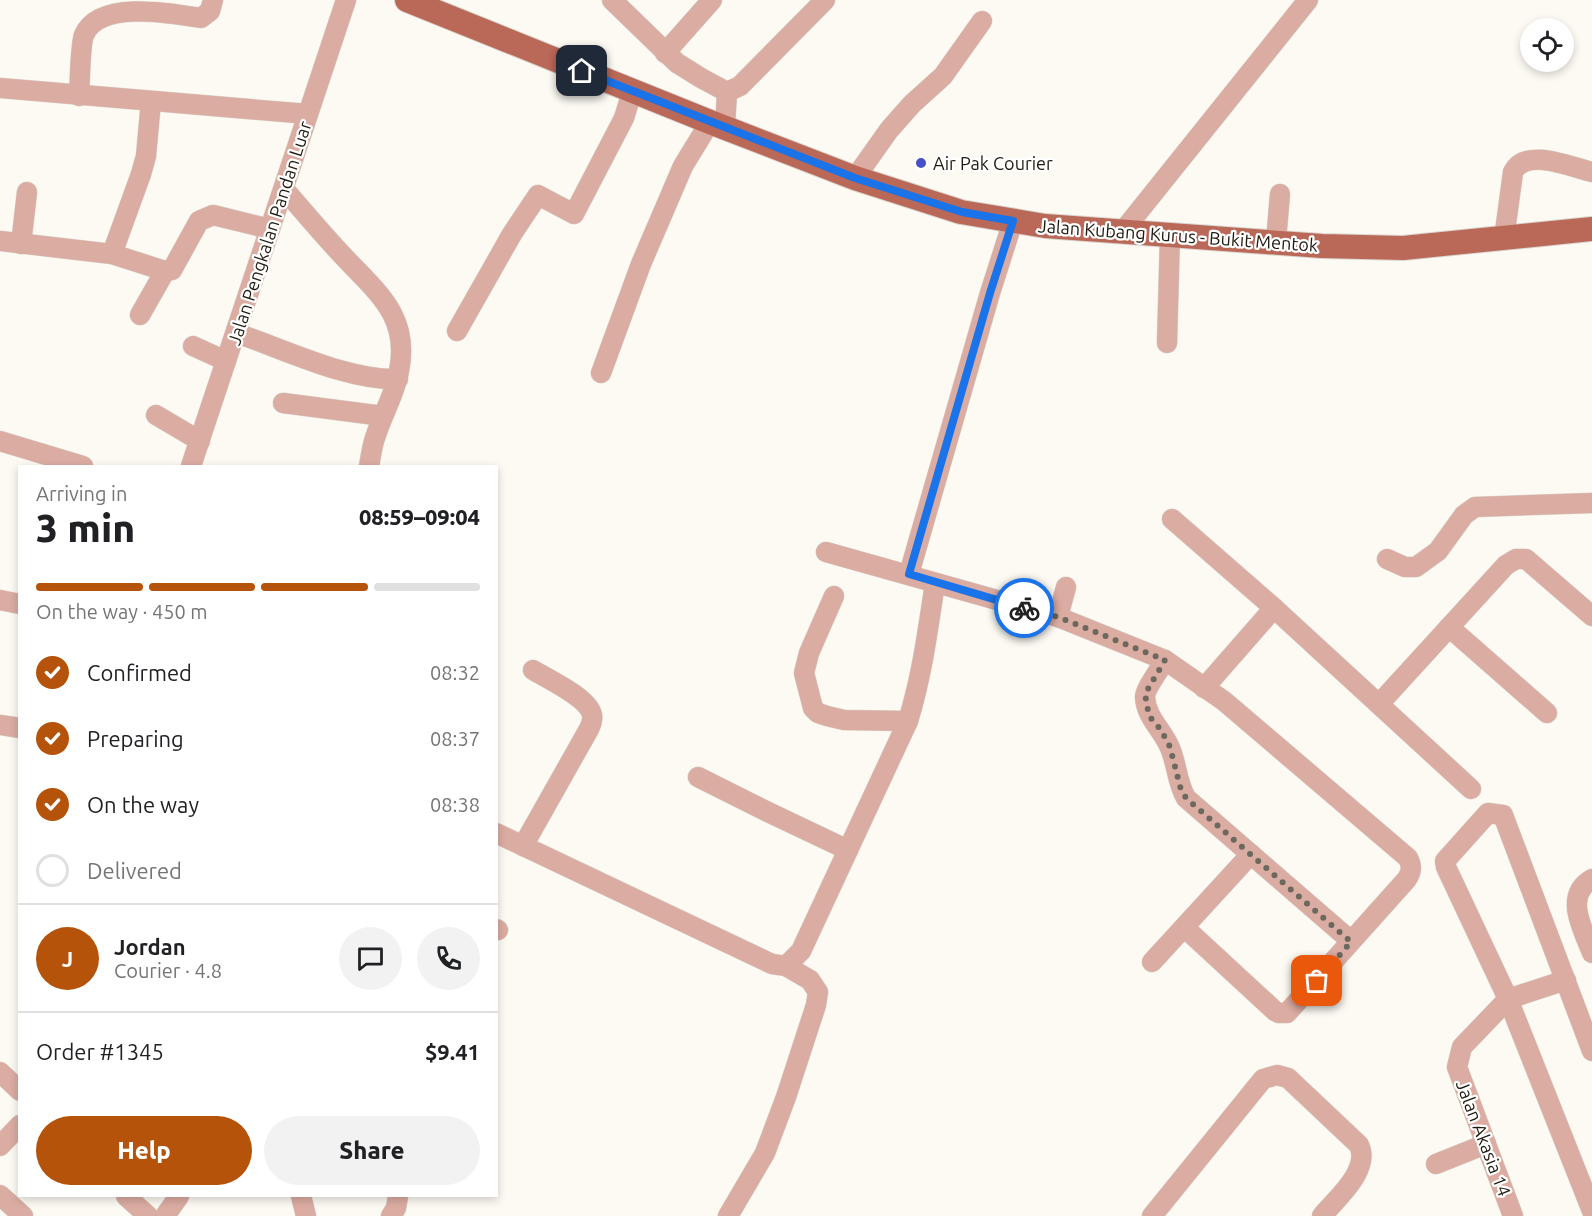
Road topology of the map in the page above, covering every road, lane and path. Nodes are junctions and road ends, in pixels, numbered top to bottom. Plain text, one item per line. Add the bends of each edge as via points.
1 (213, 0) edge
2 (346, 0) edge
3 (712, 0) edge
4 (825, 0) edge
5 (1308, 0) edge
6 (614, 1) edge
7 (423, 3) edge
8 (982, 21) dead end
9 (665, 53) junction
10 (0, 88) edge
11 (632, 92) junction
12 (726, 92) junction
13 (79, 96) junction
14 (151, 100) junction
15 (308, 114) junction
16 (717, 125) junction
17 (1592, 172) edge
18 (855, 178) junction
19 (284, 189) junction
20 (27, 192) dead end
21 (1280, 194) dead end
22 (1017, 222) junction
23 (270, 229) junction
24 (1592, 229) edge
25 (1123, 231) junction
26 (1170, 235) junction
27 (1504, 239) junction
28 (0, 241) edge
29 (1276, 241) junction
30 (21, 244) junction
31 (112, 254) junction
32 (165, 271) junction
33 (140, 315) dead end
34 (456, 331) dead end
35 (236, 333) junction
36 (1167, 343) dead end
37 (193, 346) dead end
38 (226, 361) junction
39 (601, 373) dead end
40 (398, 379) junction
41 (283, 403) dead end
42 (156, 415) dead end
43 (383, 416) junction
44 (0, 441) edge
45 (200, 441) junction
46 (80, 465) edge
47 (191, 465) edge
48 (369, 465) edge
49 (1592, 504) edge
50 (1172, 519) dead end
51 (826, 552) dead end
52 (1387, 559) dead end
53 (909, 574) junction
54 (935, 583) junction
55 (1066, 587) dead end
56 (834, 596) dead end
57 (0, 600) edge
58 (18, 604) edge
59 (1274, 608) junction
60 (1592, 616) edge
61 (1058, 617) junction
62 (1449, 627) junction
63 (1165, 660) junction
64 (533, 670) dead end
65 (1204, 688) junction
66 (1379, 704) junction
67 (1547, 713) dead end
68 (908, 721) junction
69 (0, 724) edge
70 (18, 728) edge
71 (698, 777) dead end
72 (1471, 789) dead end
73 (498, 834) edge
74 (523, 846) junction
75 (848, 850) junction
76 (1251, 854) junction
77 (1592, 879) edge
78 (1185, 928) junction
79 (1351, 942) junction
80 (1592, 954) edge
81 (1152, 962) dead end
82 (797, 973) junction
83 (1566, 980) junction
84 (1508, 999) junction
85 (1592, 1051) edge
86 (0, 1072) edge
87 (18, 1089) edge
88 (18, 1127) edge
89 (1486, 1144) junction
90 (0, 1146) edge
91 (1436, 1164) dead end
92 (0, 1195) edge
93 (178, 1197) edge
94 (301, 1197) edge
95 (398, 1197) edge
96 (1592, 1211) edge
97 (23, 1216) edge
98 (165, 1216) edge
99 (306, 1216) edge
100 (391, 1216) edge
101 (728, 1216) edge
102 (1152, 1216) edge
103 (1322, 1216) edge
104 (1344, 1216) edge
105 (1513, 1216) edge

1 - 13 street via 210,11 201,18 123,10 103,15 84,35
2 - 15 street, Jalan Pengkalan Pandan Luar
3 - 9 street
4 - 12 street via 740,86
5 - 25 street
6 - 9 street
7 - 11 main road, Jalan Kubang Kurus - Bukit Mentok
8 - 18 street via 942,75 889,130
9 - 12 street
10 - 13 street
11 - 16 main road, Jalan Kubang Kurus - Bukit Mentok
11 - 34 street via 624,118 574,214 538,195
12 - 16 street
13 - 14 street
14 - 15 street
14 - 31 street via 146,156
15 - 19 street, Jalan Pengkalan Pandan Luar
16 - 18 main road, Jalan Kubang Kurus - Bukit Mentok
16 - 39 street via 683,166
17 - 27 street via 1534,158 1518,164 1513,172
18 - 22 main road, Jalan Kubang Kurus - Bukit Mentok via 962,212
19 - 23 street, Jalan Pengkalan Pandan Luar
19 - 40 street via 385,300 401,340
20 - 30 street
21 - 29 street
22 - 25 main road, Jalan Kubang Kurus - Bukit Mentok
22 - 53 street via 990,293
23 - 32 street via 213,215 206,217 199,221 172,270
23 - 35 street, Jalan Pengkalan Pandan Luar
24 - 27 main road, Jalan Kubang Kurus - Bukit Mentok
25 - 26 main road, Jalan Kubang Kurus - Bukit Mentok
26 - 29 main road, Jalan Kubang Kurus - Bukit Mentok
26 - 36 street
27 - 29 main road, Jalan Kubang Kurus - Bukit Mentok via 1403,248
28 - 30 street
30 - 31 street
31 - 32 street
32 - 33 street
35 - 38 street, Jalan Pengkalan Pandan Luar
35 - 40 street via 342,372 373,379
37 - 38 street
38 - 45 street, Jalan Pengkalan Pandan Luar
40 - 43 street
41 - 43 street
42 - 45 street
43 - 48 street
44 - 46 street
45 - 47 street, Jalan Pengkalan Pandan Luar
49 - 52 street via 1475,507 1464,515 1438,551 1416,567
50 - 59 street
51 - 53 street
53 - 54 street
54 - 61 street
54 - 68 street via 924,660
55 - 61 street
56 - 68 street via 804,673 813,708 844,720
57 - 58 street
59 - 65 street
59 - 66 street
60 - 62 street via 1521,558 1506,565
61 - 63 street
62 - 66 street
62 - 67 street
63 - 65 street
63 - 76 street via 1145,694 1149,716 1170,747 1181,790
64 - 74 street via 581,699 592,713 592,721
65 - 79 street via 1408,858 1412,866 1407,879
66 - 72 street
68 - 75 street
69 - 70 street
71 - 75 street
73 - 74 street
74 - 82 street
75 - 82 street via 801,951
76 - 78 street
76 - 79 street
77 - 80 street via 1582,887 1576,910
78 - 79 street via 1279,1013 1290,1011
78 - 81 street
82 - 101 street via 818,992 816,1005 765,1153
83 - 84 street, Jalan Akasia 14
83 - 84 street via 1503,815 1488,813 1445,861
83 - 85 street
84 - 89 street, Jalan Akasia 14 via 1462,1047 1457,1067
84 - 96 street
86 - 87 street
88 - 90 street
89 - 91 street
89 - 105 street, Jalan Akasia 14
92 - 97 street
93 - 98 street
94 - 99 street
95 - 100 street
102 - 103 street via 1252,1091 1263,1079 1277,1076 1288,1078 1362,1151 1355,1176
103 - 104 street

